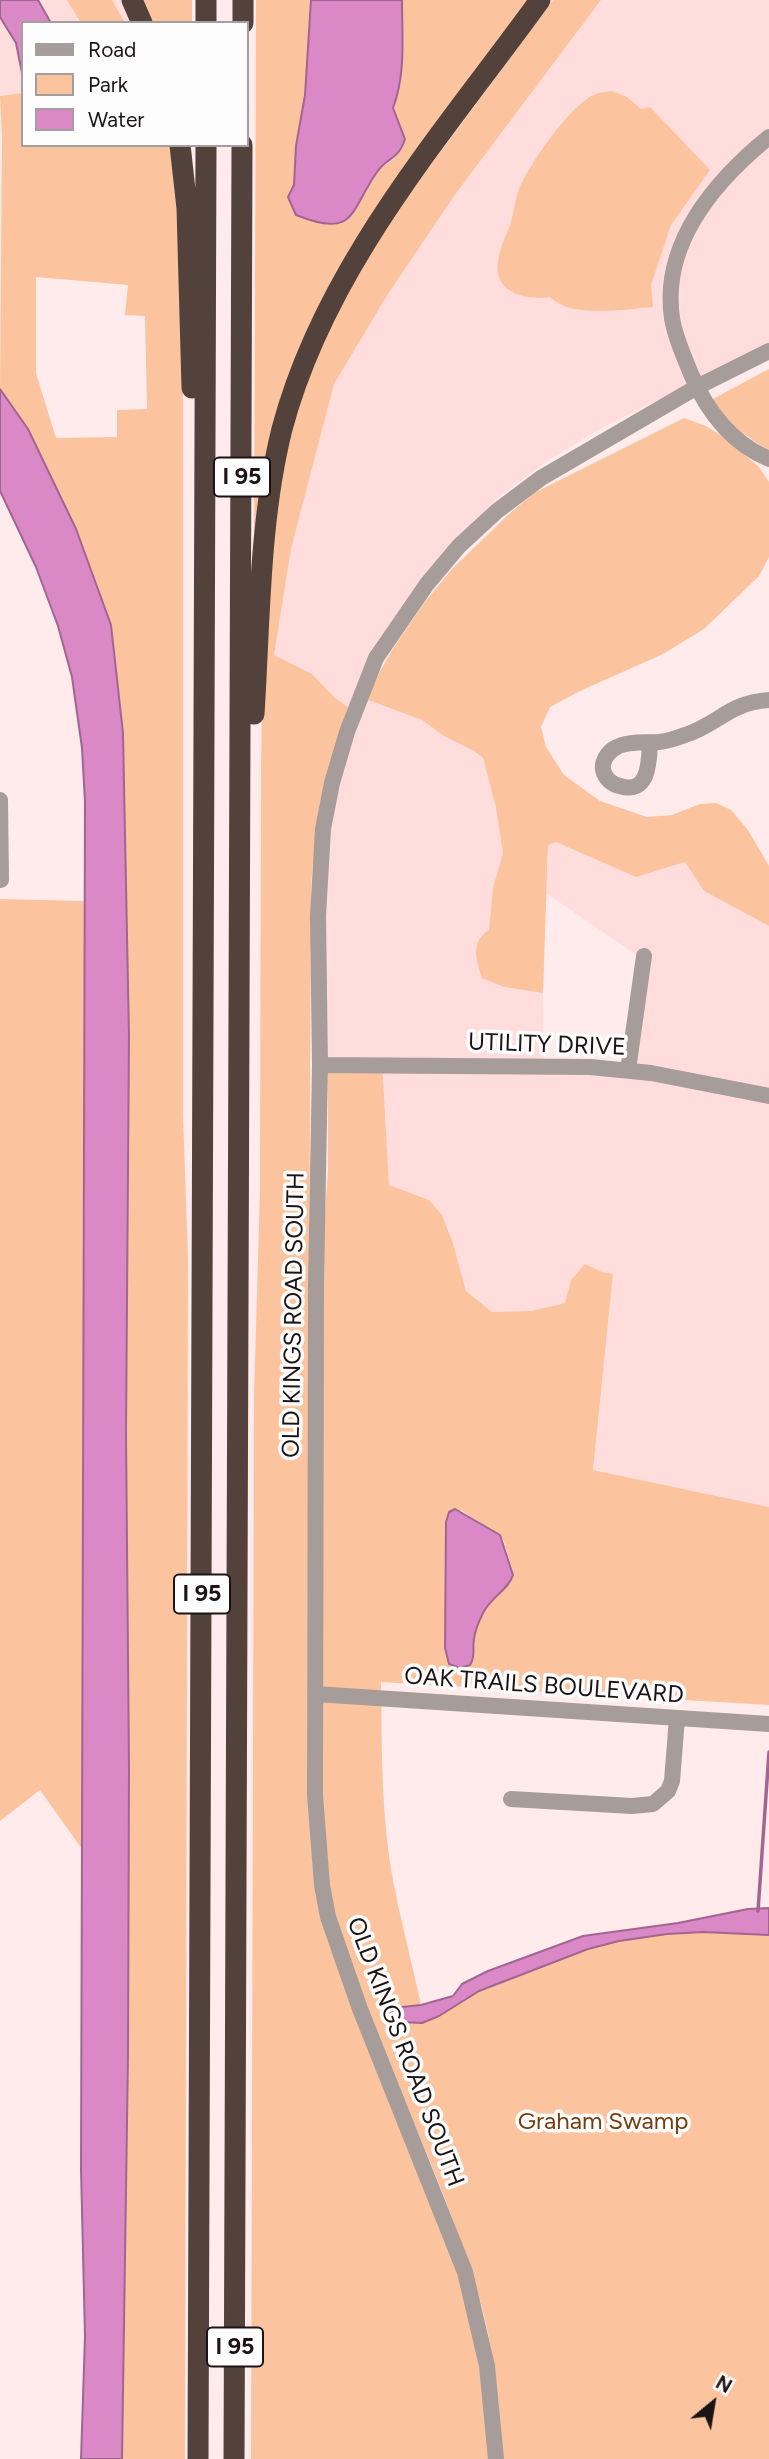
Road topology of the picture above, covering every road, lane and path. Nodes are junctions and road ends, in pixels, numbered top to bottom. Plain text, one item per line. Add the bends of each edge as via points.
1 (132, 0) edge
2 (206, 0) edge
3 (243, 0) edge
4 (540, 0) edge
5 (141, 21) edge
6 (206, 21) edge
7 (243, 21) edge
8 (769, 137) edge
9 (180, 147) edge
10 (206, 147) edge
11 (242, 147) edge
12 (769, 351) edge
13 (697, 387) junction
14 (769, 459) edge
15 (769, 700) edge
16 (205, 730) junction
17 (650, 743) dead end
18 (0, 800) edge
19 (241, 810) junction
20 (1, 880) edge
21 (644, 956) dead end
22 (320, 1065) junction
23 (628, 1070) junction
24 (769, 1096) edge
25 (316, 1694) junction
26 (677, 1718) junction
27 (769, 1724) edge
28 (511, 1799) dead end
29 (198, 2459) edge
30 (234, 2459) edge
31 (496, 2459) edge

1 - 5 highway
2 - 6 highway
3 - 7 highway
4 - 19 highway via 369,236 332,300 301,368 271,484 253,740
8 - 13 street via 709,199 677,255 671,281 672,316
9 - 16 highway via 187,208 194,452 192,688
10 - 16 highway, I 95
11 - 19 highway, I 95
12 - 13 street, OLD KINGS ROAD SOUTH
13 - 14 street via 729,432
13 - 22 street, OLD KINGS ROAD SOUTH via 541,478 497,511 427,584 376,658 343,745 323,829 318,916
15 - 17 street via 739,706 688,735
16 - 29 highway, I 95
18 - 20 street
19 - 30 highway, I 95
21 - 23 street
22 - 23 street, UTILITY DRIVE
22 - 25 street, OLD KINGS ROAD SOUTH
23 - 24 street, UTILITY DRIVE
25 - 26 street, OAK TRAILS BOULEVARD
25 - 31 street, OLD KINGS ROAD SOUTH via 315,1795 328,1917 367,2028 465,2272 488,2366
26 - 27 street, OAK TRAILS BOULEVARD
26 - 28 street via 673,1781 653,1804

